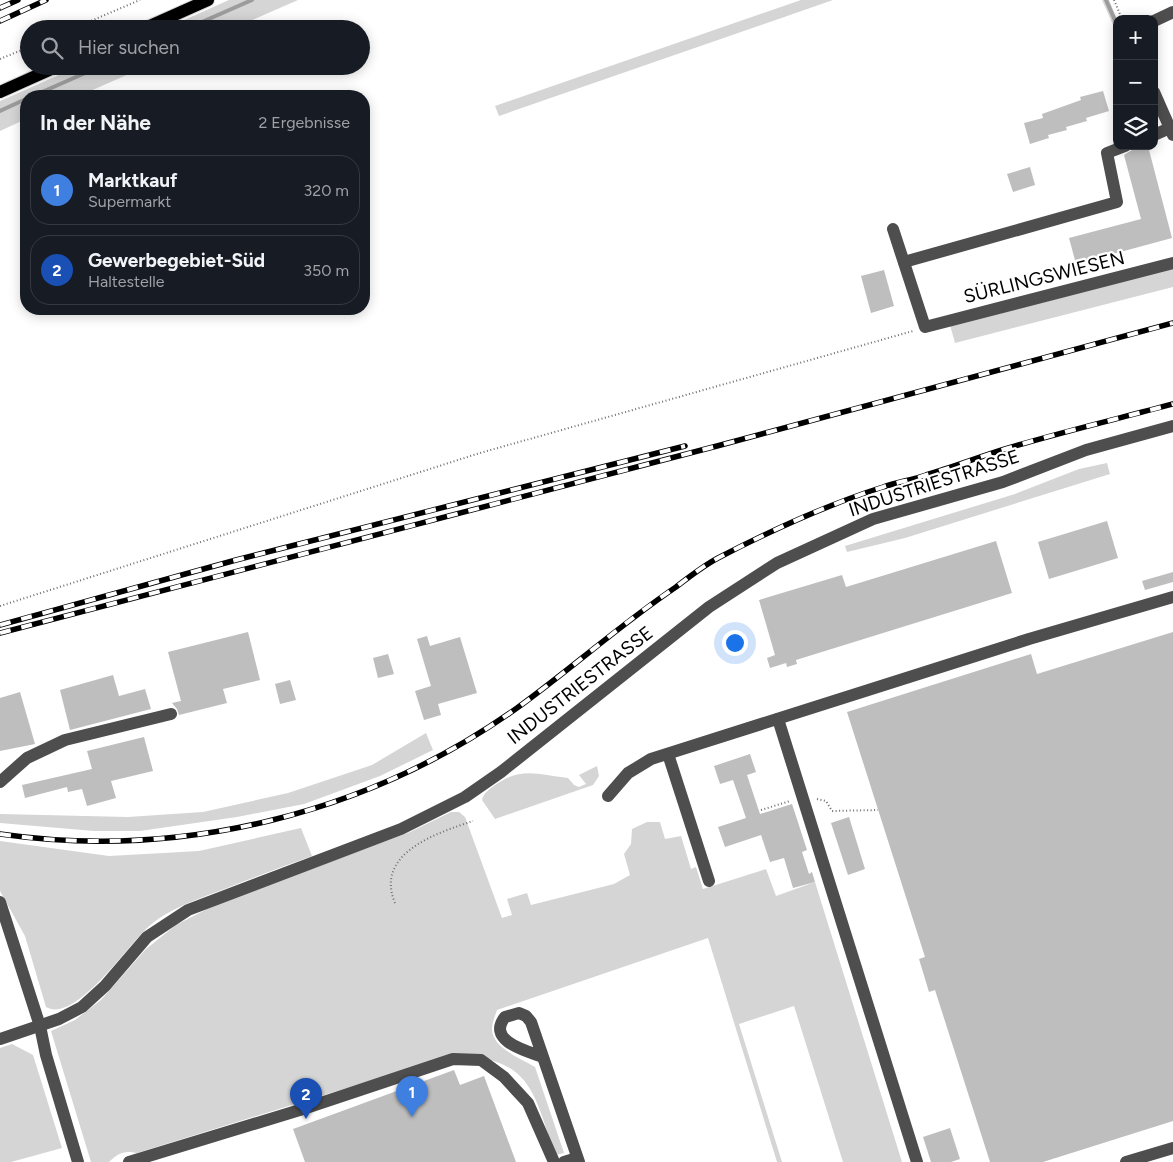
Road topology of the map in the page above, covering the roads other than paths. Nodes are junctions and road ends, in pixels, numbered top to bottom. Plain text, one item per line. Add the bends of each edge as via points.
1 (208, 0) edge
2 (1173, 12) edge
3 (1158, 19) edge
4 (163, 20) edge
5 (38, 75) edge
6 (0, 92) edge
7 (1158, 101) edge
8 (1172, 132) edge
9 (1158, 134) edge
10 (1115, 150) edge
11 (893, 229) dead end
12 (904, 262) junction
13 (1173, 263) edge
14 (1173, 426) edge
15 (1173, 597) edge
16 (171, 714) dead end
17 (778, 720) junction
18 (668, 754) junction
19 (0, 782) edge
20 (608, 796) dead end
21 (709, 881) dead end
22 (0, 902) edge
23 (40, 1026) junction
24 (0, 1039) edge
25 (543, 1057) dead end
26 (1173, 1148) edge
27 (578, 1160) edge
28 (78, 1162) edge
29 (129, 1162) edge
30 (554, 1162) edge
31 (564, 1162) edge
32 (917, 1162) edge
33 (1126, 1162) edge

1 - 4 main road
2 - 3 street
5 - 6 main road
7 - 8 street
8 - 9 street
10 - 12 street via 1107,153 1117,202
11 - 12 street
12 - 13 street, SÜRLINGSWIESEN via 925,327
14 - 23 street, INDUSTRIESTRASSE via 1086,450 1004,482 873,519 777,563 709,607 465,797 401,829 188,910 148,937 82,1007
15 - 17 street via 1029,639
16 - 19 street via 65,740 27,758
17 - 18 street
17 - 32 street
18 - 20 street via 635,768
18 - 21 street
22 - 23 street
23 - 24 street, INDUSTRIESTRASSE
23 - 28 street
25 - 27 street
26 - 33 street
27 - 31 street
29 - 30 street via 453,1059 481,1060 504,1076 528,1103

